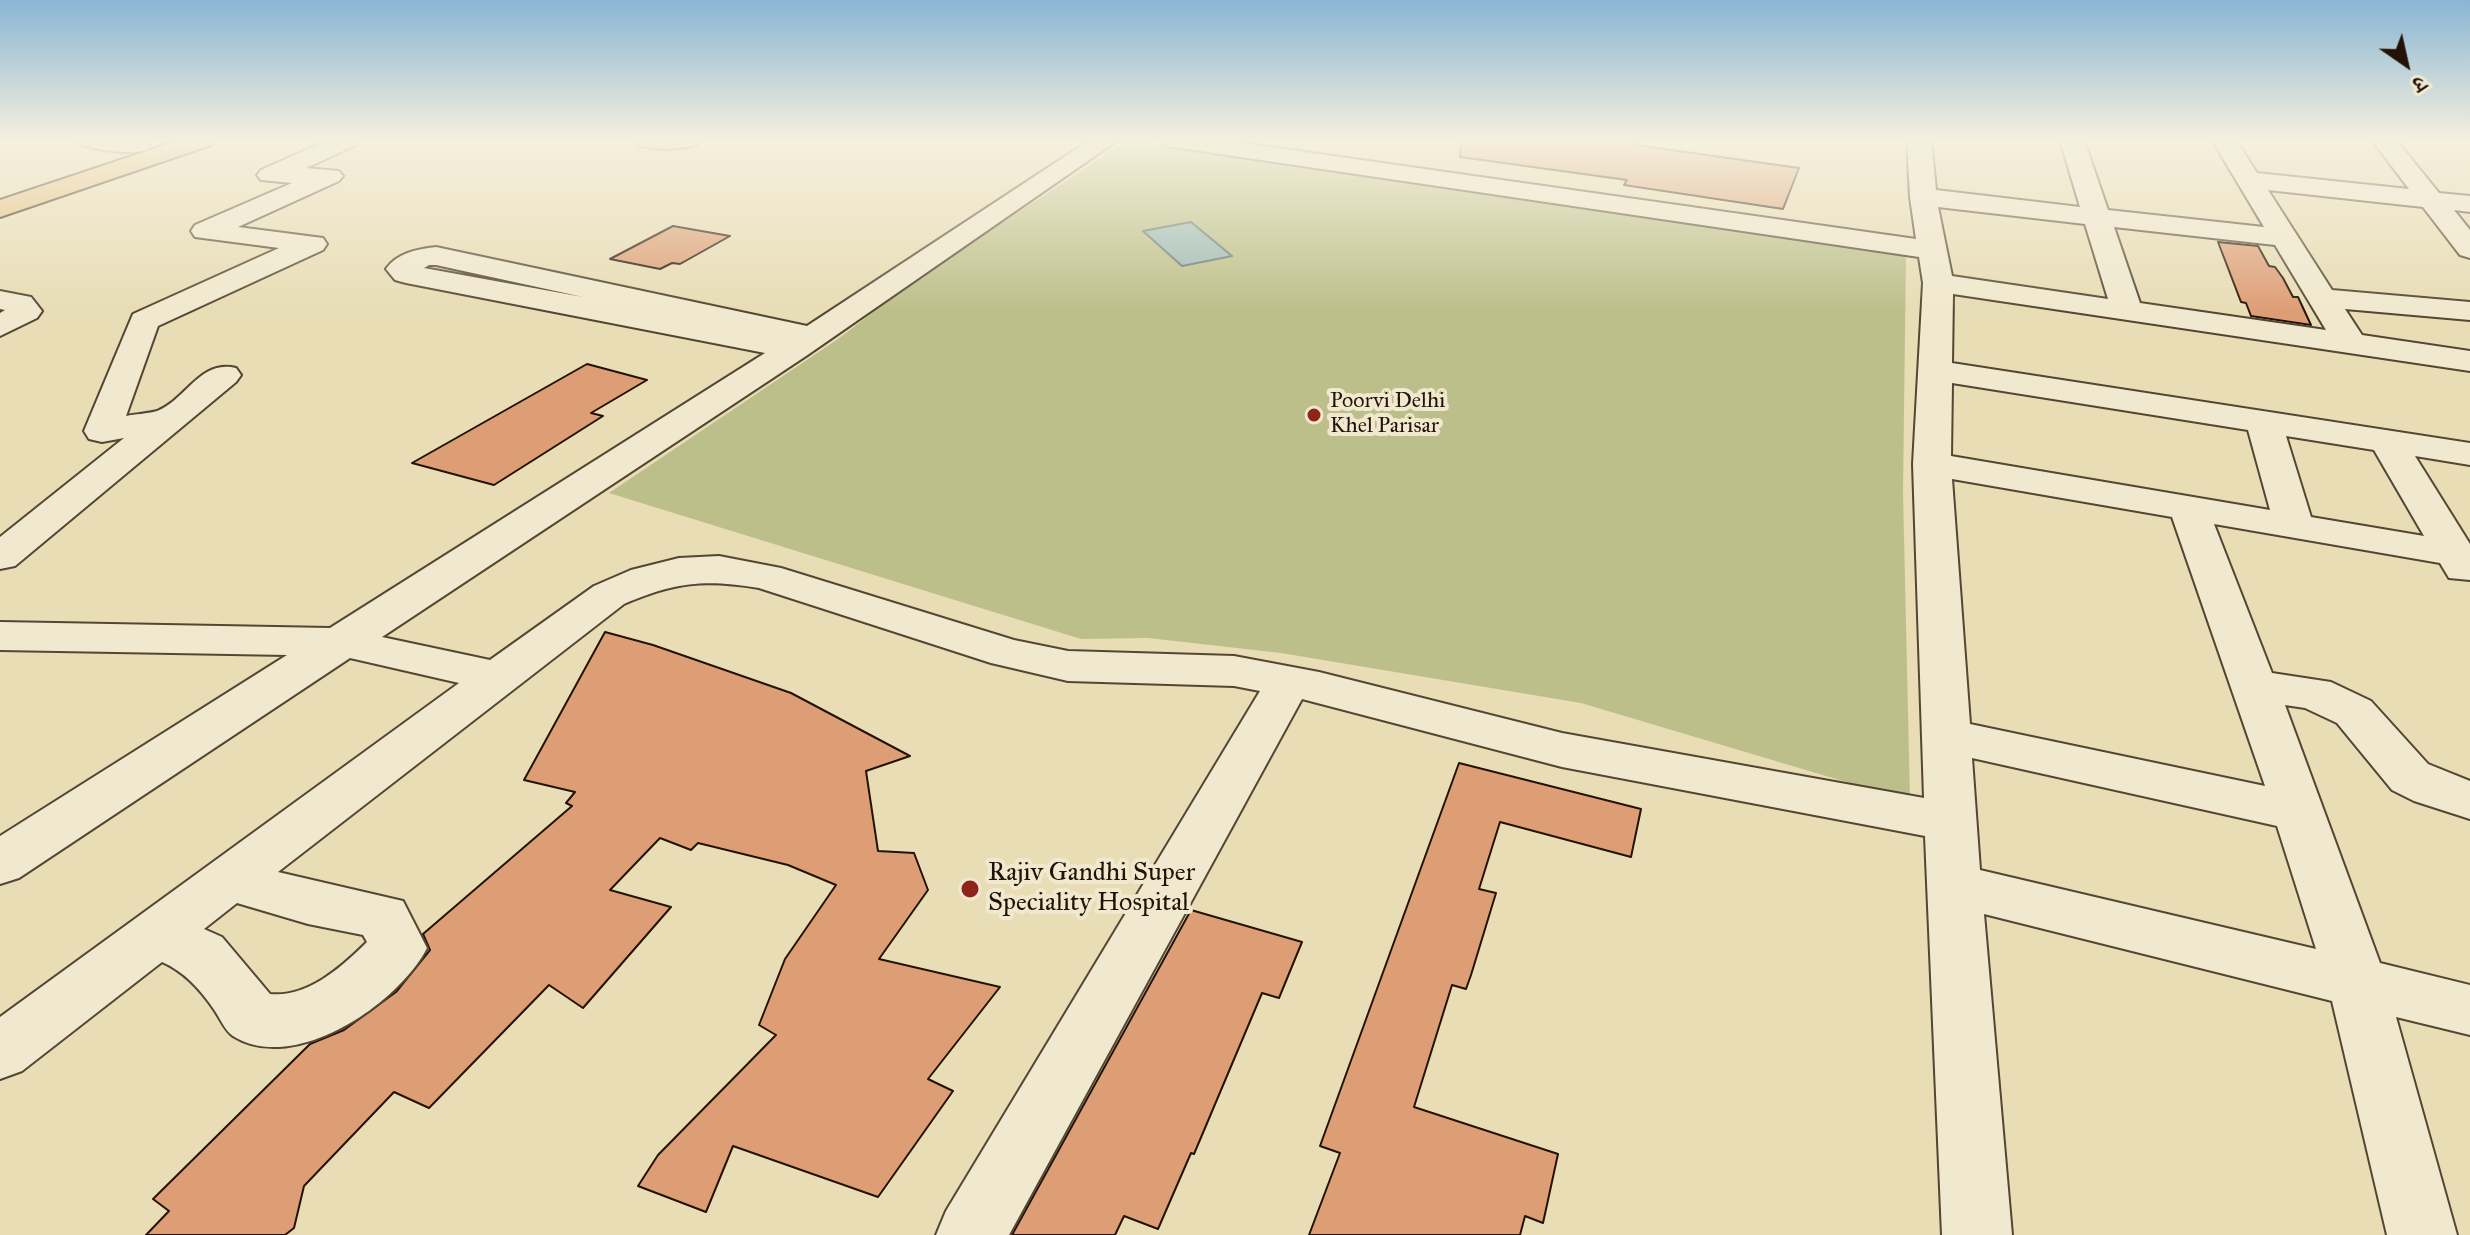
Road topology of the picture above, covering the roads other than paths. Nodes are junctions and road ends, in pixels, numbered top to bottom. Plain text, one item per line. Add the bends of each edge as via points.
1 (1923, 197) edge
2 (33, 198) edge
3 (281, 198) edge
4 (1020, 198) edge
5 (1519, 198) edge
6 (1929, 198) edge
7 (2089, 198) edge
8 (2259, 198) edge
9 (2427, 198) edge
10 (2448, 198) edge
11 (2470, 204) edge
12 (0, 209) edge
13 (2094, 216) junction
14 (2284, 238) junction
15 (2470, 249) edge
16 (1935, 267) junction
17 (2320, 298) junction
18 (0, 300) edge
19 (2470, 311) edge
20 (2128, 313) junction
21 (0, 326) edge
22 (803, 343) junction
23 (2351, 344) junction
24 (2470, 361) edge
25 (1935, 370) junction
26 (224, 375) dead end
27 (170, 419) junction
28 (2264, 422) junction
29 (2387, 441) junction
30 (2470, 454) edge
31 (1932, 464) junction
32 (2189, 510) junction
33 (2294, 526) junction
34 (0, 557) edge
35 (2465, 562) edge
36 (0, 636) edge
37 (342, 642) junction
38 (499, 677) junction
39 (1289, 681) junction
40 (2256, 687) junction
41 (1947, 736) junction
42 (2470, 800) edge
43 (2299, 812) junction
44 (1951, 822) junction
45 (0, 863) edge
46 (229, 880) junction
47 (1954, 885) junction
48 (157, 934) junction
49 (2357, 983) junction
50 (2470, 1010) edge
51 (0, 1052) edge
52 (971, 1235) edge
53 (1977, 1235) edge
54 (2422, 1235) edge

1 - 16 street
2 - 12 main road
3 - 27 street via 205,231 313,244 144,321 102,431
4 - 22 street
5 - 16 street
6 - 13 street
7 - 13 street
8 - 14 street
9 - 15 street
10 - 11 street
13 - 14 street
13 - 20 street
14 - 17 street
16 - 20 street
16 - 25 street
17 - 19 street
17 - 23 street
18 - 21 street via 20,304 26,311
20 - 23 street
22 - 22 street via 406,274 401,269 436,256
22 - 37 street
23 - 24 street
25 - 28 street
25 - 31 street
26 - 27 street
27 - 34 street
28 - 29 street
28 - 33 street
29 - 30 street
29 - 35 street
31 - 32 street
31 - 41 street
32 - 33 street
32 - 40 street
33 - 35 street
36 - 37 street
37 - 38 street
37 - 45 street
38 - 39 street via 609,595 668,574 719,569 766,577 1007,653 1068,666 1234,671
38 - 46 street
39 - 44 street via 1562,750
39 - 52 street
40 - 42 street via 2314,693 2354,712 2410,777
40 - 43 street
41 - 43 street
41 - 44 street
43 - 49 street
44 - 47 street
46 - 48 street
46 - 48 street via 383,917 398,948 360,987 291,1022 252,1017 202,954
47 - 49 street
47 - 53 street
48 - 51 street
49 - 50 street
49 - 54 street

